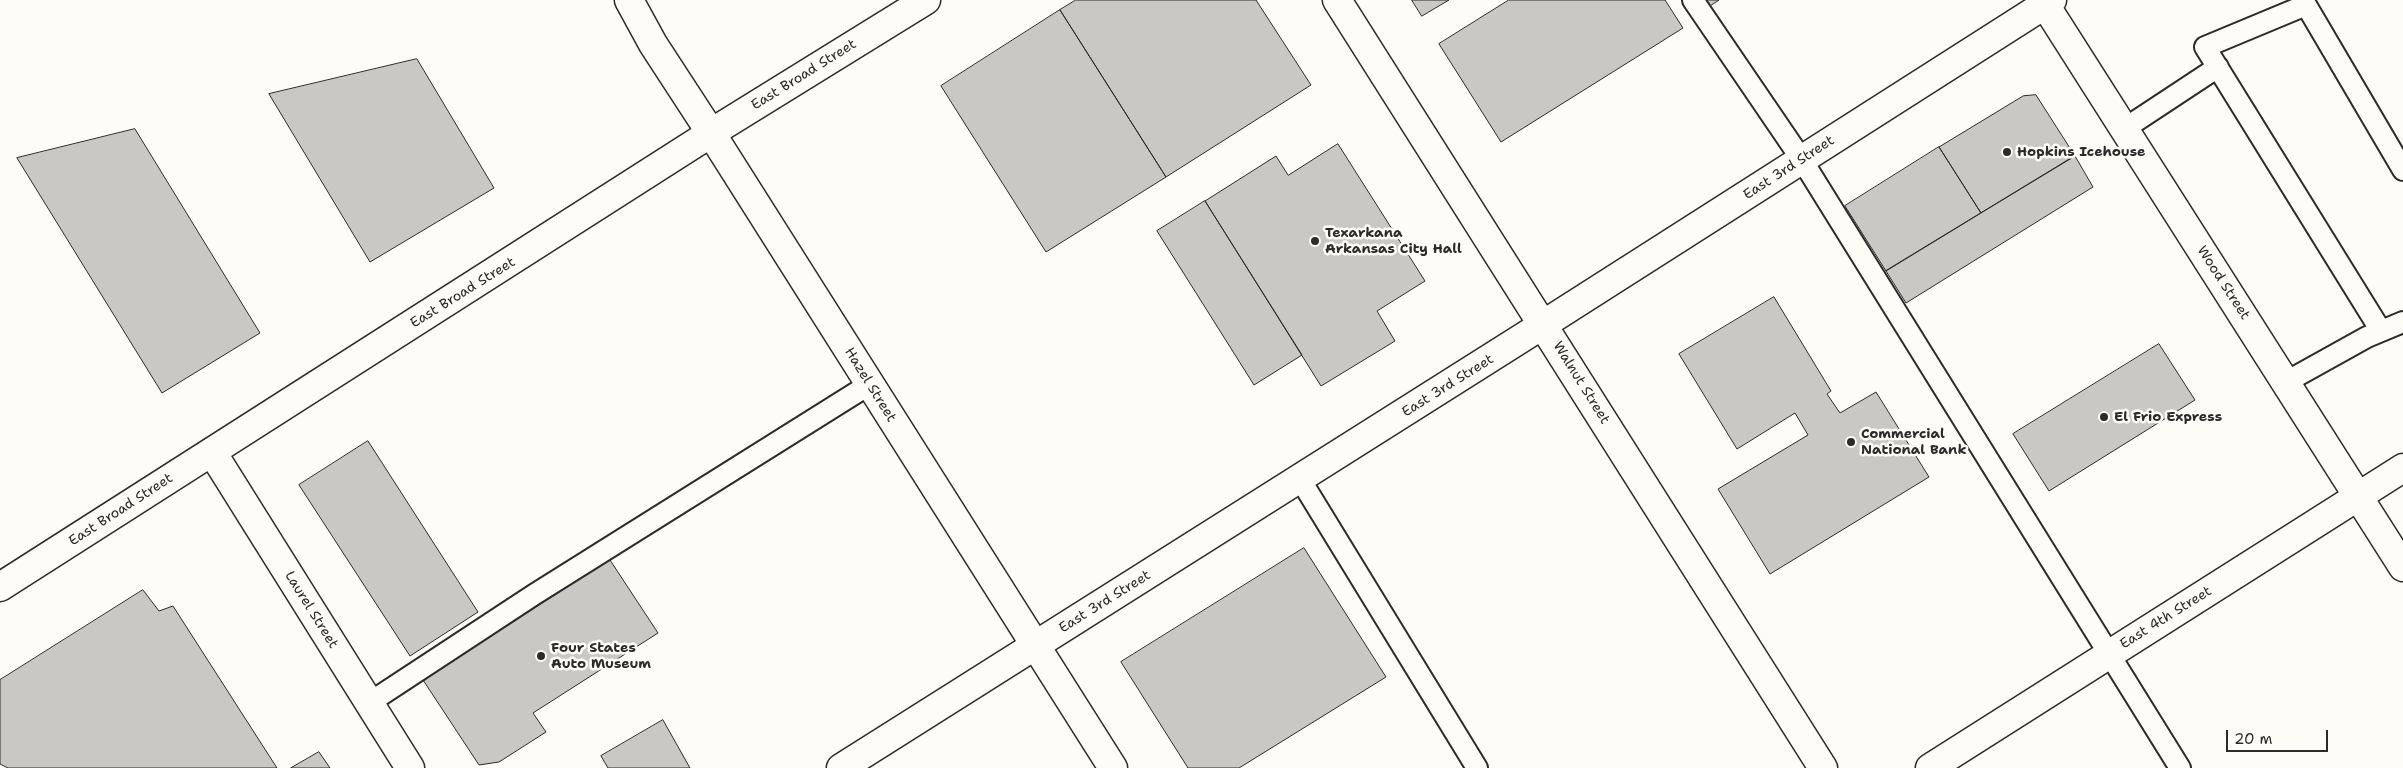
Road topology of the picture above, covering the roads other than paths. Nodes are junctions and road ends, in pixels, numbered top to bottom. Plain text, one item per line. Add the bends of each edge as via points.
1 (629, 0) edge
2 (926, 0) edge
3 (1337, 0) edge
4 (1693, 0) edge
5 (2046, 2) edge
6 (2218, 67) junction
7 (2124, 129) junction
8 (711, 133) junction
9 (1802, 160) junction
10 (2403, 170) edge
11 (2403, 322) edge
12 (1544, 324) junction
13 (2381, 331) junction
14 (2286, 382) junction
15 (870, 384) junction
16 (212, 452) junction
17 (2403, 468) edge
18 (1300, 479) junction
19 (2359, 495) junction
20 (2403, 567) edge
21 (0, 587) edge
22 (1035, 647) junction
23 (2108, 655) junction
24 (369, 703) junction
25 (410, 768) edge
26 (841, 768) edge
27 (1113, 768) edge
28 (1477, 768) edge
29 (1823, 768) edge
30 (1930, 768) edge
31 (2180, 768) edge

1 - 8 street, Hazel Street via 653,44
2 - 8 street, East Broad Street
3 - 12 street, Walnut Street
4 - 9 lane
5 - 7 street, Wood Street
5 - 9 street, East 3rd Street
6 - 7 lane
6 - 10 lane via 2205,47 2306,5
6 - 13 lane
7 - 14 street, Wood Street
8 - 15 street, Hazel Street
8 - 16 street, East Broad Street
9 - 12 street, East 3rd Street
9 - 23 lane
11 - 13 lane
12 - 18 street, East 3rd Street
12 - 29 street, Walnut Street
13 - 14 lane
14 - 19 street, Wood Street
15 - 22 street, Hazel Street
15 - 24 lane via 535,594
16 - 21 street, East Broad Street
16 - 24 street, Laurel Street
17 - 19 street, East 4th Street
18 - 22 street, East 3rd Street
18 - 28 lane
19 - 20 street, Wood Street
19 - 23 street, East 4th Street
22 - 26 street, East 3rd Street
22 - 27 street, Hazel Street
23 - 30 street, East 4th Street
23 - 31 lane
24 - 25 street, Laurel Street

